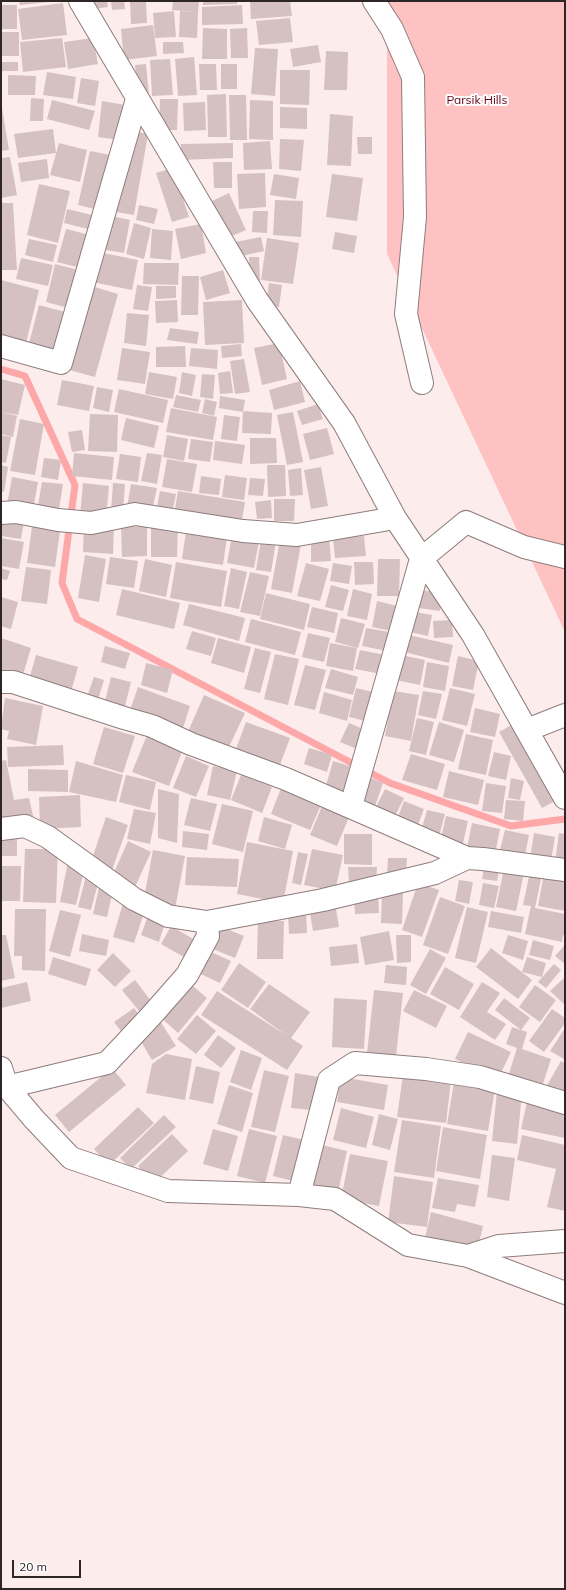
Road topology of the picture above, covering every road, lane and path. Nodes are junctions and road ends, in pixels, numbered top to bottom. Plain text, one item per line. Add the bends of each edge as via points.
1 (80, 1) edge
2 (374, 1) edge
3 (137, 99) junction
4 (1, 346) edge
5 (422, 383) dead end
6 (1, 513) edge
7 (395, 518) junction
8 (565, 557) edge
9 (421, 559) junction
10 (1, 682) edge
11 (565, 715) edge
12 (527, 730) junction
13 (565, 798) edge
14 (351, 806) junction
15 (1, 829) edge
16 (467, 858) junction
17 (565, 870) edge
18 (207, 922) junction
19 (4, 1077) edge
20 (565, 1103) edge
21 (299, 1195) junction
22 (565, 1241) edge
23 (468, 1256) junction
24 (565, 1293) edge

1 - 3 street
2 - 5 street via 392,29 413,77 414,217 406,314
3 - 4 street via 61,363
3 - 7 street via 257,300 344,423
6 - 7 street via 16,512 91,523 136,514 243,531 297,535
7 - 9 street
8 - 9 street via 524,547 466,522
9 - 12 street via 473,635
9 - 14 street
10 - 14 street via 13,682 152,726 191,744
11 - 12 street
12 - 13 street
14 - 16 street
15 - 18 street via 25,826 48,837 134,899 168,916
16 - 17 street
16 - 18 street via 435,873 323,900
18 - 19 street via 208,936 187,975 107,1063
19 - 21 street via 34,1119 71,1158 168,1191
20 - 21 street via 480,1077 355,1063 329,1080
21 - 23 street via 335,1199 408,1245
22 - 23 street via 499,1246
23 - 24 street

